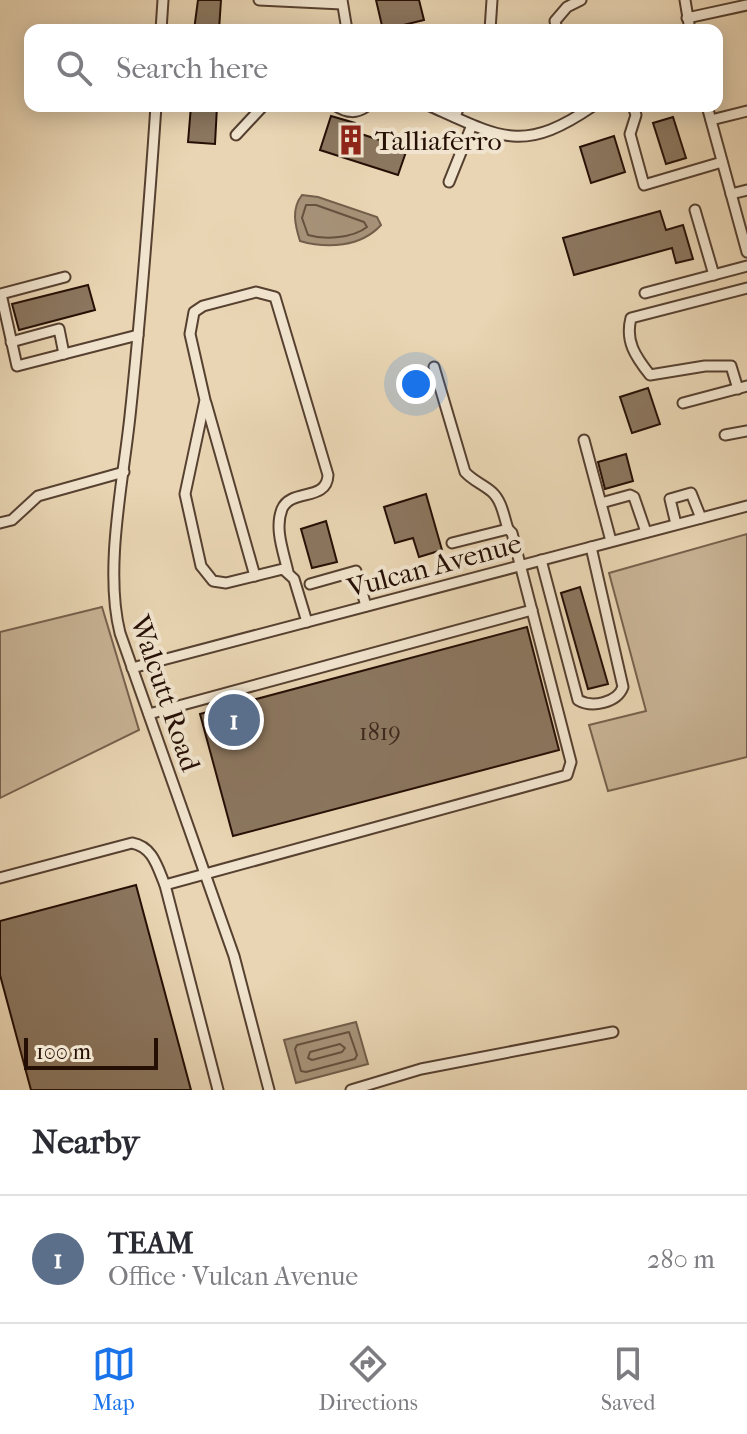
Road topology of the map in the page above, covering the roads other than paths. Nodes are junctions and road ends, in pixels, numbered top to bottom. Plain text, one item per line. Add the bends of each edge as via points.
1 (163, 0) edge
2 (259, 0) edge
3 (492, 0) edge
4 (581, 0) edge
5 (685, 0) edge
6 (342, 2) edge
7 (746, 8) edge
8 (687, 18) junction
9 (161, 24) edge
10 (346, 24) edge
11 (490, 24) edge
12 (556, 24) edge
13 (688, 24) edge
14 (747, 111) edge
15 (156, 112) edge
16 (257, 112) edge
17 (444, 112) edge
18 (457, 112) edge
19 (583, 112) edge
20 (635, 112) edge
21 (709, 112) edge
22 (455, 117) junction
23 (711, 120) junction
24 (472, 125) junction
25 (236, 135) dead end
26 (722, 162) junction
27 (449, 182) dead end
28 (747, 190) edge
29 (731, 194) junction
30 (695, 210) dead end
31 (747, 252) edge
32 (747, 266) edge
33 (714, 275) junction
34 (65, 277) dead end
35 (747, 288) edge
36 (645, 293) dead end
37 (138, 335) junction
38 (11, 342) junction
39 (64, 354) junction
40 (434, 367) dead end
41 (742, 387) edge
42 (205, 400) junction
43 (683, 403) dead end
44 (747, 431) edge
45 (725, 435) dead end
46 (584, 440) dead end
47 (124, 472) junction
48 (601, 503) junction
49 (747, 506) edge
50 (701, 518) junction
51 (0, 523) edge
52 (676, 524) junction
53 (508, 529) junction
54 (646, 532) junction
55 (611, 541) junction
56 (452, 543) dead end
57 (591, 547) junction
58 (541, 560) junction
59 (520, 565) junction
60 (288, 572) junction
61 (255, 576) junction
62 (310, 584) dead end
63 (366, 606) junction
64 (532, 610) junction
65 (307, 622) junction
66 (132, 668) junction
67 (149, 714) junction
68 (205, 873) junction
69 (0, 878) edge
70 (165, 885) junction
71 (613, 1032) dead end
72 (218, 1090) edge
73 (269, 1090) edge
74 (351, 1090) edge

1 - 9 street
2 - 6 street
3 - 11 street
4 - 12 street via 567,7
5 - 8 street
6 - 10 street
7 - 8 street
8 - 13 street
14 - 23 street
15 - 37 street, Walcutt Road
16 - 25 street
17 - 22 street
18 - 22 street
19 - 24 street via 552,131 531,136 509,136
20 - 26 street via 630,134 644,185
21 - 23 street
22 - 24 street
23 - 26 street
24 - 27 street
26 - 29 street
28 - 29 street
29 - 31 street
30 - 33 street
32 - 33 street
33 - 36 street
34 - 38 street via 1,294
35 - 41 street via 631,318 627,334 650,375 731,366
37 - 39 street
37 - 47 street, Walcutt Road
38 - 39 street via 17,366
38 - 39 street via 59,329
40 - 53 street via 465,472 499,500
41 - 43 street
42 - 60 street via 190,334 194,312 256,292 275,297 328,475 323,489 290,499 282,507 279,532
42 - 61 street
42 - 61 street via 185,494 201,566 213,581
44 - 45 street
46 - 48 street
47 - 51 street via 38,496 12,520
47 - 66 street, Walcutt Road via 112,591
48 - 54 street via 634,497
48 - 55 street
49 - 50 street, Vulcan Avenue
50 - 52 street, Vulcan Avenue
50 - 52 street via 691,493 670,499
52 - 54 street, Vulcan Avenue
53 - 56 street
53 - 59 street
54 - 55 street, Vulcan Avenue
55 - 57 street, Vulcan Avenue
57 - 58 street, Vulcan Avenue
57 - 58 street via 621,677 621,692 614,699 593,704 578,700
58 - 59 street, Vulcan Avenue
59 - 63 street, Vulcan Avenue
59 - 64 street
60 - 61 street
60 - 65 street
62 - 63 street via 356,571
63 - 65 street, Vulcan Avenue
64 - 67 street
64 - 68 street via 571,762 567,775
65 - 66 street, Vulcan Avenue
66 - 67 street, Walcutt Road
67 - 68 street, Walcutt Road
68 - 70 street
68 - 73 street, Walcutt Road via 241,980
69 - 70 street via 132,843 152,855
70 - 72 street
71 - 74 street via 421,1069

